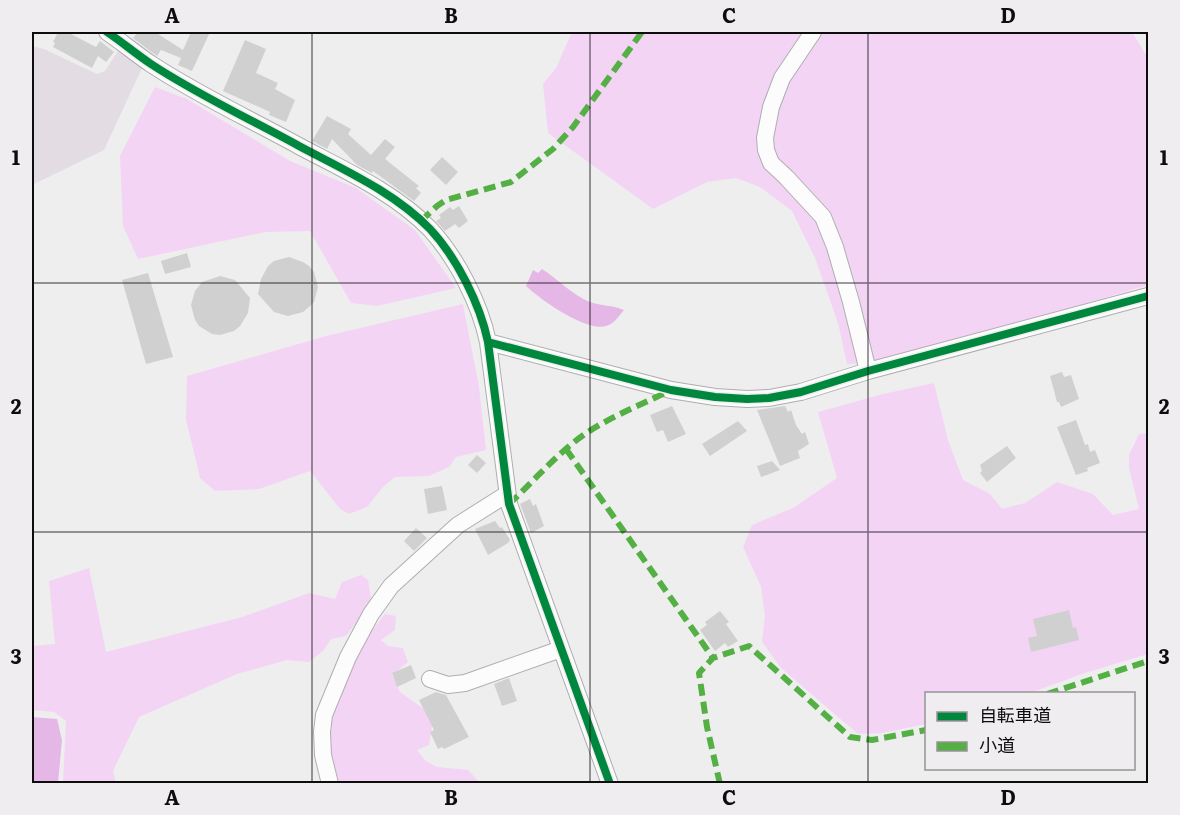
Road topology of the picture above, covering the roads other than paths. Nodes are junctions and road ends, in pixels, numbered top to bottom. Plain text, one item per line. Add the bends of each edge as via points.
1 (107, 32) edge
2 (813, 32) edge
3 (1149, 296) edge
4 (488, 342) junction
5 (868, 371) junction
6 (507, 494) junction
7 (561, 649) junction
8 (430, 679) dead end
9 (330, 783) edge
10 (610, 783) edge

1 - 4 street via 195,90 373,186 422,221 446,248 470,290 483,317
2 - 5 street via 782,78 771,107 766,150 771,163 823,218 835,247
3 - 5 street
4 - 5 street via 671,390 715,397 770,398
4 - 6 street
6 - 7 street
6 - 9 street via 458,525 391,586 371,614 324,715 323,755
7 - 8 street via 465,683 448,685
7 - 10 street

